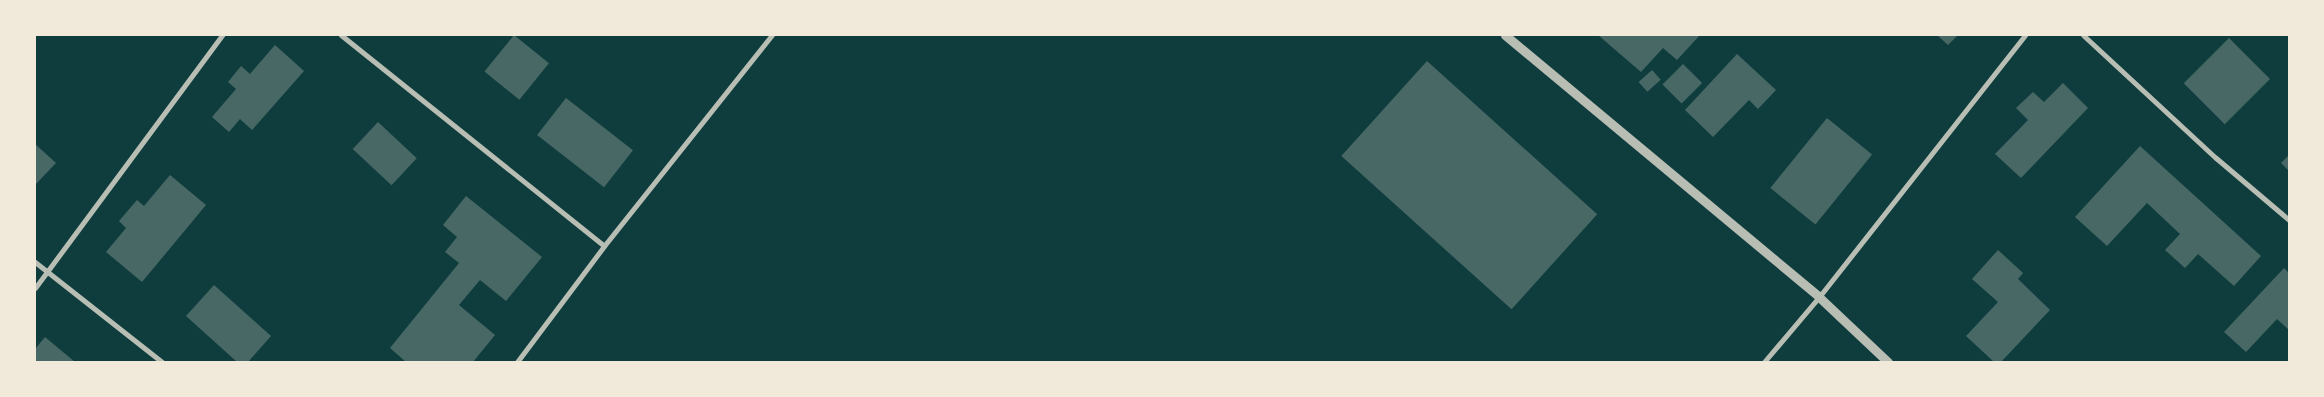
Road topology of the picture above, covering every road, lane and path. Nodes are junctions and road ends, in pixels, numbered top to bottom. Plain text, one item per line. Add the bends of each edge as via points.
1 (222, 35) edge
2 (341, 35) edge
3 (772, 35) edge
4 (1505, 35) edge
5 (2025, 35) edge
6 (2084, 35) edge
7 (2289, 220) edge
8 (604, 246) junction
9 (35, 262) edge
10 (48, 272) junction
11 (35, 288) edge
12 (1819, 297) junction
13 (162, 362) edge
14 (517, 362) edge
15 (1764, 362) edge
16 (1888, 362) edge

1 - 10 street
2 - 8 street
3 - 8 street
4 - 12 street
5 - 12 street
6 - 7 street via 2216,158
8 - 14 street
9 - 10 street
10 - 11 street
10 - 13 street
12 - 15 street
12 - 16 street

